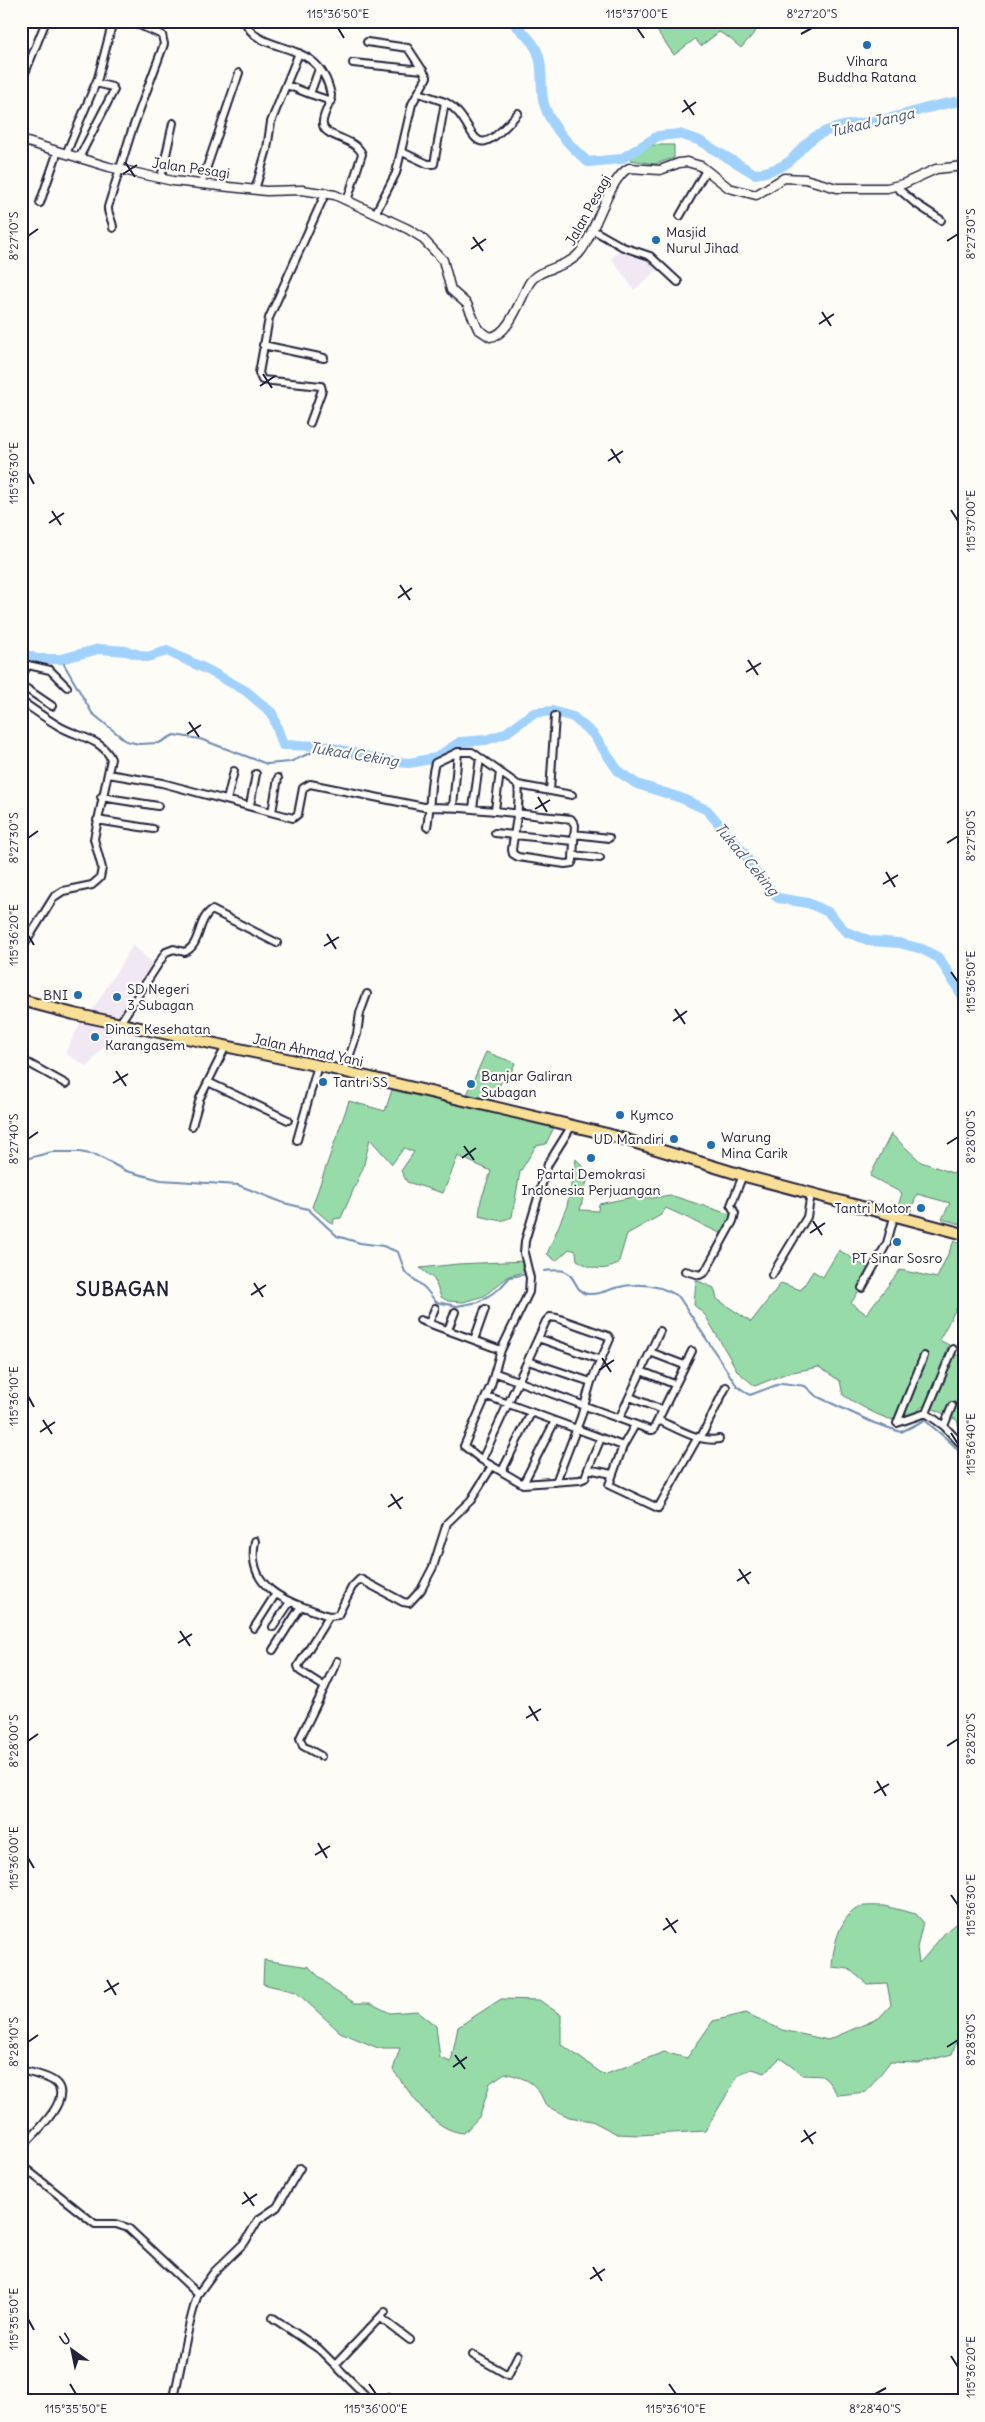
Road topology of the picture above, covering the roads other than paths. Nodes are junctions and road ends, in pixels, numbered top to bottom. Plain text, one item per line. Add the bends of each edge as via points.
1 (46, 21) edge
2 (113, 21) edge
3 (130, 21) edge
4 (245, 21) edge
5 (367, 42) dead end
6 (299, 53) junction
7 (354, 63) dead end
8 (319, 69) junction
9 (423, 70) junction
10 (239, 72) dead end
11 (21, 83) edge
12 (96, 83) junction
13 (287, 85) junction
14 (419, 93) junction
15 (310, 94) junction
16 (331, 101) junction
17 (445, 102) junction
18 (518, 113) dead end
19 (173, 123) dead end
20 (21, 140) edge
21 (402, 152) junction
22 (62, 153) junction
23 (78, 158) junction
24 (964, 166) edge
25 (119, 170) junction
26 (706, 170) junction
27 (161, 178) junction
28 (202, 184) junction
29 (895, 186) junction
30 (255, 190) junction
31 (326, 192) junction
32 (347, 201) junction
33 (40, 203) dead end
34 (375, 214) junction
35 (680, 216) dead end
36 (941, 220) dead end
37 (114, 228) dead end
38 (593, 230) junction
39 (678, 282) dead end
40 (263, 345) junction
41 (324, 358) dead end
42 (310, 423) dead end
43 (21, 677) edge
44 (21, 685) edge
45 (67, 687) dead end
46 (21, 701) edge
47 (52, 706) dead end
48 (555, 716) dead end
49 (458, 752) junction
50 (480, 758) junction
51 (234, 771) dead end
52 (500, 772) junction
53 (108, 774) junction
54 (256, 774) dead end
55 (278, 778) dead end
56 (518, 785) junction
57 (550, 791) junction
58 (572, 795) dead end
59 (101, 797) junction
60 (226, 800) junction
61 (158, 806) dead end
62 (250, 806) junction
63 (431, 807) junction
64 (453, 807) junction
65 (473, 808) junction
66 (495, 810) junction
67 (272, 812) junction
68 (516, 812) junction
69 (97, 820) junction
70 (427, 827) dead end
71 (153, 829) dead end
72 (495, 833) dead end
73 (514, 835) junction
74 (574, 837) junction
75 (609, 838) dead end
76 (574, 855) junction
77 (600, 858) dead end
78 (277, 943) dead end
79 (21, 950) edge
80 (367, 994) dead end
81 (21, 1000) edge
82 (120, 1023) junction
83 (226, 1046) junction
84 (22, 1061) edge
85 (318, 1065) junction
86 (344, 1072) junction
87 (208, 1082) junction
88 (66, 1084) dead end
89 (288, 1120) dead end
90 (192, 1126) dead end
91 (571, 1126) junction
92 (297, 1140) dead end
93 (742, 1175) junction
94 (811, 1194) junction
95 (894, 1217) junction
96 (964, 1234) edge
97 (685, 1271) dead end
98 (772, 1274) dead end
99 (862, 1288) dead end
100 (435, 1308) dead end
101 (486, 1309) dead end
102 (455, 1312) dead end
103 (420, 1320) dead end
104 (429, 1323) junction
105 (448, 1330) junction
106 (660, 1331) dead end
107 (538, 1338) junction
108 (474, 1340) junction
109 (953, 1349) dead end
110 (501, 1350) junction
111 (692, 1351) dead end
112 (650, 1352) junction
113 (924, 1356) dead end
114 (601, 1360) junction
115 (528, 1361) junction
116 (684, 1365) junction
117 (641, 1371) junction
118 (496, 1373) junction
119 (519, 1382) junction
120 (591, 1382) junction
121 (674, 1384) junction
122 (726, 1387) dead end
123 (487, 1396) junction
124 (630, 1397) junction
125 (508, 1405) junction
126 (585, 1405) junction
127 (952, 1406) dead end
128 (662, 1410) junction
129 (531, 1413) junction
130 (926, 1413) junction
131 (619, 1418) junction
132 (555, 1420) junction
133 (658, 1420) junction
134 (635, 1425) junction
135 (944, 1426) junction
136 (576, 1429) junction
137 (699, 1437) junction
138 (601, 1438) junction
139 (719, 1439) dead end
140 (624, 1446) junction
141 (964, 1447) edge
142 (482, 1460) junction
143 (492, 1466) junction
144 (588, 1469) junction
145 (502, 1471) junction
146 (612, 1474) junction
147 (556, 1482) junction
148 (523, 1484) junction
149 (255, 1541) dead end
150 (275, 1595) junction
151 (290, 1602) junction
152 (301, 1606) junction
153 (329, 1616) junction
154 (274, 1627) dead end
155 (254, 1628) dead end
156 (274, 1650) dead end
157 (337, 1661) dead end
158 (326, 1687) junction
159 (321, 1756) dead end
160 (21, 2070) edge
161 (21, 2148) edge
162 (21, 2165) edge
163 (300, 2168) dead end
164 (198, 2294) junction
165 (386, 2312) dead end
166 (273, 2318) dead end
167 (381, 2318) junction
168 (410, 2340) dead end
169 (518, 2354) dead end
170 (473, 2355) dead end
171 (336, 2364) junction
172 (173, 2401) edge
173 (393, 2401) edge

1 - 11 street
2 - 12 street
3 - 25 street via 162,35 164,44
4 - 6 street via 250,33
5 - 9 street via 408,48
6 - 8 street via 313,60
6 - 13 street
7 - 9 street
8 - 15 street
8 - 16 street via 330,91
9 - 14 street via 426,79
10 - 28 street
12 - 22 street
12 - 23 street via 114,90
13 - 15 street
13 - 30 street via 270,122 267,149
14 - 17 street
14 - 21 street via 412,104
15 - 16 street
16 - 32 street via 323,127 327,132 353,143 362,154
17 - 18 street via 455,109 474,137 482,141 498,134
17 - 21 street via 434,164
19 - 27 street
20 - 22 street, Jalan Pesagi
21 - 34 street via 390,186
22 - 23 street, Jalan Pesagi
22 - 33 street
23 - 25 street, Jalan Pesagi
24 - 29 street, Jalan Pesagi via 929,171
25 - 27 street, Jalan Pesagi
25 - 37 street via 107,210
26 - 29 street, Jalan Pesagi via 721,184 756,195 778,181 790,178 837,188
26 - 35 street
26 - 38 street, Jalan Pesagi via 684,162 660,170 626,169
27 - 28 street, Jalan Pesagi
28 - 30 street, Jalan Pesagi
29 - 36 street
30 - 31 street, Jalan Pesagi
31 - 32 street, Jalan Pesagi
31 - 40 street via 269,318
32 - 34 street, Jalan Pesagi
34 - 38 street, Jalan Pesagi via 415,232 434,249 445,264 451,290 467,304 478,329 490,337 498,334 512,318 534,277 573,259
38 - 39 street via 623,247 650,256
40 - 41 street
40 - 42 street via 259,373 262,380 321,386
43 - 45 street via 28,665 50,670
44 - 47 street
46 - 53 street via 58,726 102,747 111,759
48 - 57 street
49 - 50 street via 472,752
49 - 63 street via 436,763
49 - 64 street
50 - 52 street
50 - 65 street
51 - 60 street
52 - 56 street
52 - 66 street
53 - 59 street
53 - 60 street via 162,783
54 - 62 street
55 - 67 street
56 - 57 street
56 - 68 street
57 - 58 street
59 - 61 street
59 - 69 street
60 - 62 street
62 - 67 street
63 - 64 street
63 - 67 street via 310,784 303,788 297,817
63 - 70 street
64 - 65 street
65 - 66 street
66 - 68 street
68 - 73 street
68 - 74 street via 571,819 575,822
69 - 71 street
69 - 79 street via 94,839 102,868 100,878 92,885 63,891 54,897
72 - 73 street
73 - 74 street
73 - 76 street via 512,850 516,856 568,864 573,862
74 - 75 street
74 - 76 street
76 - 77 street
78 - 82 street via 212,910 204,919 191,949 166,952
80 - 86 street
81 - 82 highway, Jalan Ahmad Yani
82 - 83 highway, Jalan Ahmad Yani
83 - 85 highway, Jalan Ahmad Yani
83 - 87 street
84 - 88 street
85 - 86 highway, Jalan Ahmad Yani
85 - 92 street
86 - 91 highway, Jalan Ahmad Yani
87 - 89 street
87 - 90 street
91 - 93 highway, Jalan Ahmad Yani
91 - 110 street via 540,1184 525,1241 529,1292
93 - 94 highway, Jalan Ahmad Yani
93 - 97 street via 731,1205 735,1213 733,1222 709,1266 700,1275
94 - 95 highway, Jalan Ahmad Yani
94 - 98 street via 807,1217
95 - 96 highway, Jalan Ahmad Yani
95 - 99 street via 887,1242
100 - 104 street
101 - 108 street
102 - 105 street
103 - 104 street
104 - 105 street
105 - 108 street
106 - 112 street
107 - 114 street
107 - 114 street via 550,1317 605,1334 610,1339
107 - 115 street
108 - 110 street
109 - 130 street
110 - 118 street
111 - 116 street
112 - 116 street
112 - 117 street
113 - 130 street via 897,1423
114 - 120 street
115 - 119 street
115 - 120 street
116 - 121 street
117 - 121 street
117 - 124 street
118 - 119 street
118 - 123 street
119 - 125 street
119 - 126 street
120 - 126 street
121 - 128 street
122 - 137 street
123 - 125 street
123 - 142 street via 464,1444
124 - 128 street
124 - 131 street
125 - 129 street
125 - 142 street
126 - 131 street
126 - 136 street
127 - 135 street
128 - 133 street
129 - 132 street
129 - 145 street
130 - 135 street
131 - 134 street
132 - 136 street
132 - 148 street
133 - 134 street via 652,1430
133 - 137 street
134 - 140 street
135 - 141 street
136 - 138 street
136 - 147 street
137 - 139 street
137 - 146 street via 659,1508 610,1486 608,1482
138 - 140 street
138 - 144 street
140 - 146 street
142 - 143 street
143 - 145 street
143 - 153 street via 471,1500 447,1523 433,1567 412,1601 403,1602 360,1579 352,1587 338,1615
144 - 146 street
144 - 147 street via 585,1478
145 - 148 street
147 - 148 street
149 - 150 street via 254,1564 265,1585
150 - 151 street
150 - 155 street
151 - 152 street
151 - 154 street
152 - 153 street
152 - 156 street
153 - 158 street via 298,1668
157 - 158 street
158 - 159 street via 300,1738 303,1746
160 - 161 street via 53,2081 61,2095 56,2108
162 - 164 street via 95,2224 116,2224 128,2228
163 - 164 street via 281,2202 272,2212 261,2217 242,2246 214,2272
164 - 172 street via 186,2334
165 - 167 street
166 - 171 street via 300,2334
167 - 168 street
167 - 171 street
169 - 170 street via 508,2375
171 - 173 street via 367,2397

